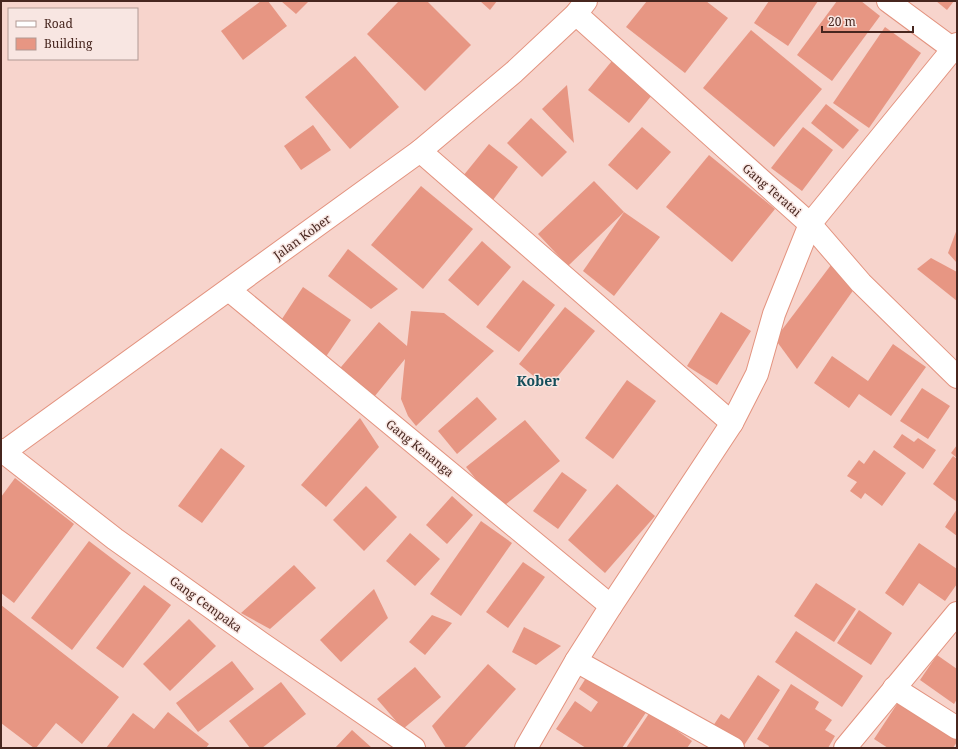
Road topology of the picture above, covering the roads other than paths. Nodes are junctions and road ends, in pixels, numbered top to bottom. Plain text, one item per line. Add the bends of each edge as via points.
1 (888, 1) edge
2 (581, 8) edge
3 (955, 46) edge
4 (420, 151) junction
5 (810, 224) junction
6 (229, 290) junction
7 (957, 377) edge
8 (732, 423) junction
9 (2, 452) edge
10 (611, 606) junction
11 (957, 613) edge
12 (576, 661) junction
13 (894, 688) junction
14 (957, 728) edge
15 (414, 748) edge
16 (526, 748) edge
17 (733, 748) edge
18 (845, 748) edge

1 - 3 street
2 - 4 street, Jalan Kober via 514,72
2 - 5 street, Gang Teratai
3 - 5 street
4 - 6 street, Jalan Kober
4 - 8 street
5 - 7 street, Gang Teratai via 861,283
5 - 8 street via 774,314 757,374
6 - 9 street, Jalan Kober
6 - 10 street, Gang Kenanga
8 - 10 street
9 - 15 street, Gang Cempaka via 115,539
10 - 12 street
11 - 13 street
12 - 16 street
12 - 17 street
13 - 14 street
13 - 18 street

